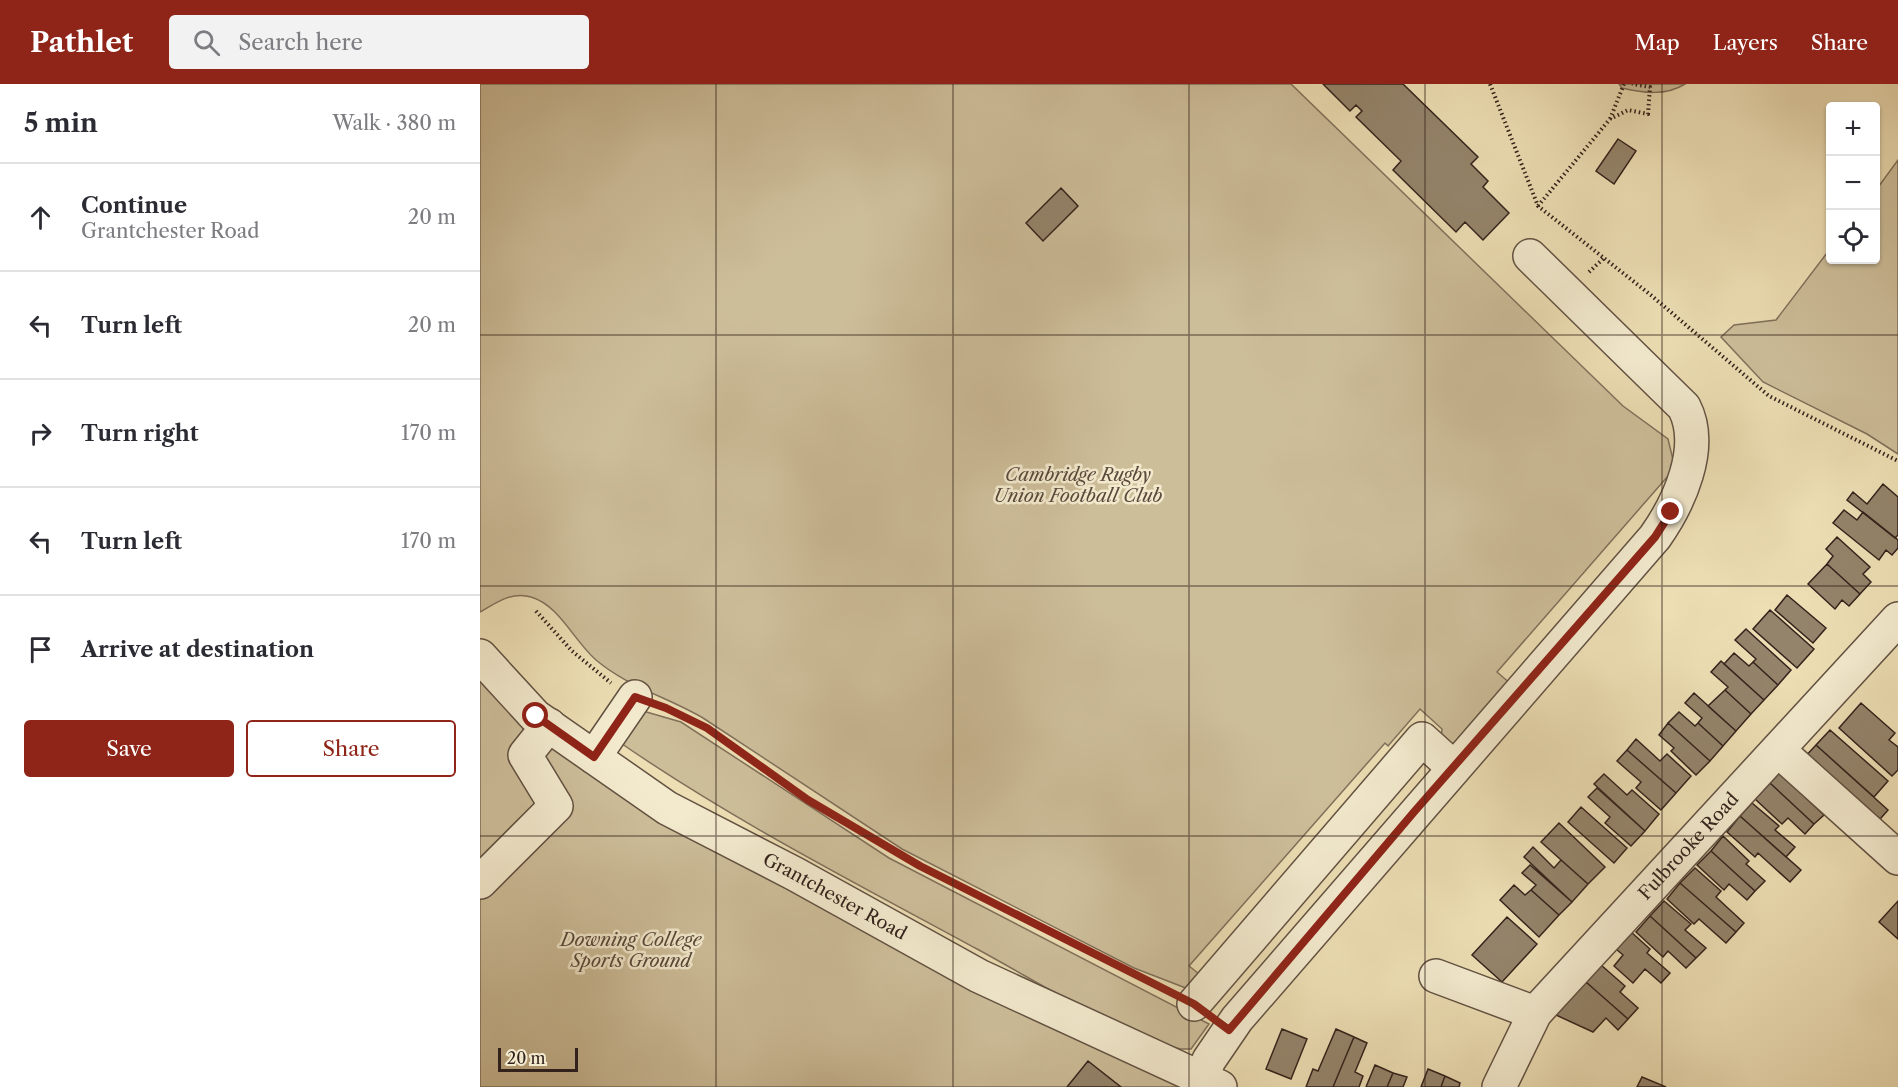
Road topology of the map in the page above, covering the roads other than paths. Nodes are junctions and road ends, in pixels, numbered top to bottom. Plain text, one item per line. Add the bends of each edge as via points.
1 (1530, 256) dead end
2 (1898, 620) edge
3 (480, 656) edge
4 (635, 697) road end
5 (549, 725) junction
6 (1778, 750) junction
7 (594, 757) junction
8 (1453, 767) junction
9 (1898, 858) edge
10 (480, 882) edge
11 (1437, 976) dead end
12 (1194, 1004) road end
13 (1535, 1013) junction
14 (1211, 1082) edge
15 (1499, 1087) edge

1 - 8 street via 1684,407 1692,428 1691,450 1676,503 1655,537
2 - 6 street, Fulbrooke Road
3 - 5 street, Grantchester Road
4 - 7 street
5 - 7 street, Grantchester Road
5 - 10 street via 525,754 555,806
6 - 9 street
6 - 13 street, Fulbrooke Road
7 - 14 street, Grantchester Road via 667,808 979,976
8 - 12 street via 1422,739
8 - 14 street via 1237,1019 1209,1059
11 - 13 street
13 - 15 street, Fulbrooke Road

